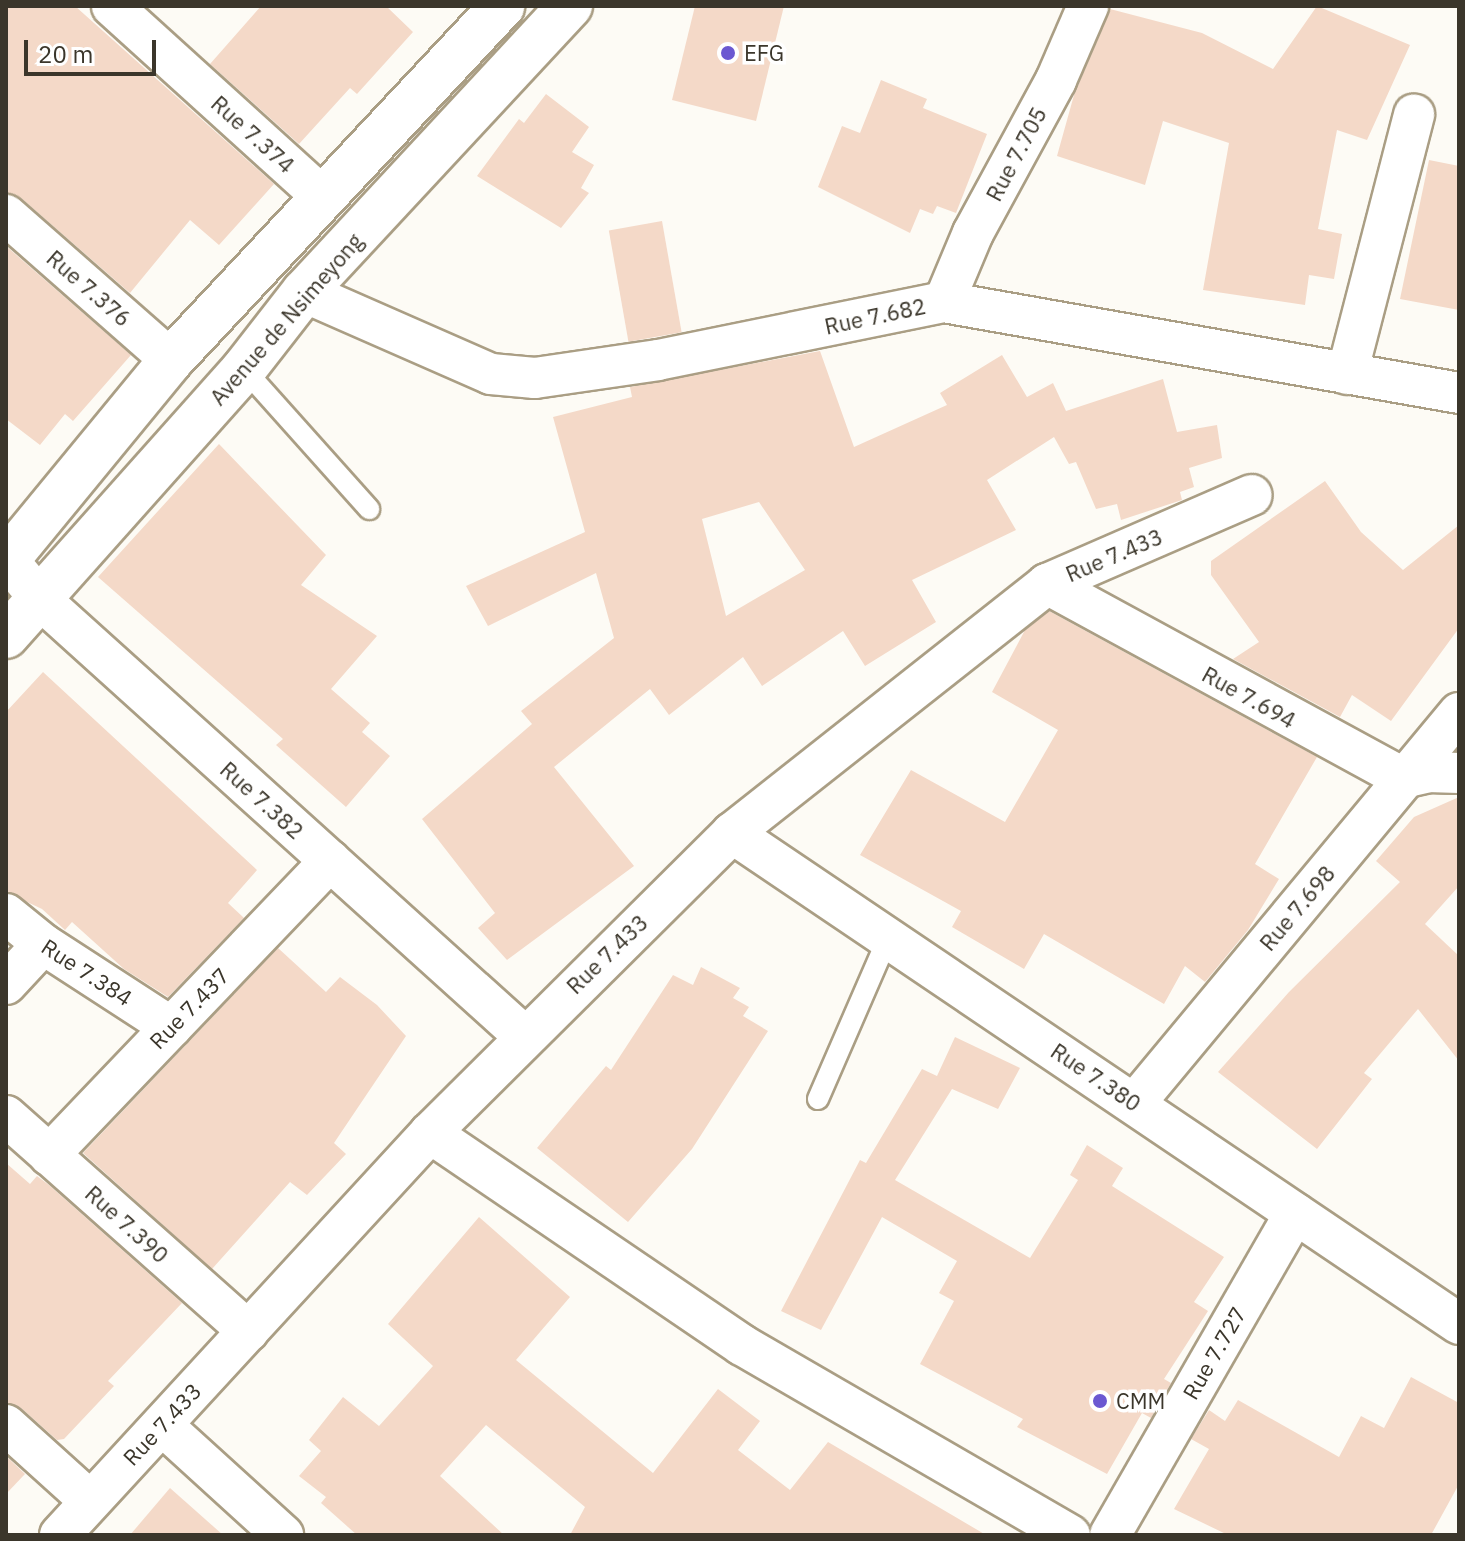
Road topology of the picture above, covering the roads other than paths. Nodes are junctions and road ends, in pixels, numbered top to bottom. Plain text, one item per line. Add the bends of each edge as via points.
1 (112, 6) edge
2 (502, 6) edge
3 (570, 6) edge
4 (1088, 6) edge
5 (1414, 115) dead end
6 (324, 198) junction
7 (6, 215) edge
8 (304, 292) junction
9 (944, 302) junction
10 (171, 360) junction
11 (244, 369) junction
12 (1347, 374) junction
13 (1459, 393) edge
14 (1252, 495) dead end
15 (369, 509) dead end
16 (7, 559) edge
17 (1047, 584) junction
18 (41, 600) junction
19 (6, 636) edge
20 (1459, 713) edge
21 (1459, 773) edge
22 (1403, 778) junction
23 (732, 833) junction
24 (330, 861) junction
25 (6, 914) edge
26 (888, 938) junction
27 (43, 944) junction
28 (6, 984) edge
29 (171, 1027) junction
30 (524, 1036) junction
31 (818, 1099) dead end
32 (1135, 1103) junction
33 (6, 1116) edge
34 (430, 1133) junction
35 (49, 1155) junction
36 (1295, 1213) junction
37 (1459, 1324) edge
38 (248, 1331) junction
39 (6, 1425) edge
40 (162, 1425) junction
41 (90, 1501) junction
42 (60, 1535) edge
43 (283, 1535) edge
44 (1070, 1535) edge
45 (1110, 1535) edge

1 - 6 street, Rue 7.374
2 - 6 main road
3 - 8 main road, Avenue de Nsimeyong
4 - 9 street, Rue 7.705 via 1056,80 973,233
5 - 12 street
6 - 10 main road
7 - 10 street, Rue 7.376
8 - 9 street, Rue 7.682 via 491,374 535,378 658,360
8 - 11 main road, Avenue de Nsimeyong
9 - 12 street, Rue 7.682
10 - 16 main road
11 - 15 lane
11 - 18 main road, Avenue de Nsimeyong
12 - 13 street, Rue 7.682
14 - 17 street, Rue 7.433
16 - 18 street, Rue 7.382
17 - 22 street, Rue 7.694
17 - 23 street, Rue 7.433
18 - 19 main road, Avenue de Nsimeyong
18 - 24 street, Rue 7.382
20 - 22 street, Rue 7.698
21 - 22 street
22 - 32 street, Rue 7.698
23 - 26 street, Rue 7.380
23 - 30 street, Rue 7.433
24 - 29 street, Rue 7.437
24 - 30 street, Rue 7.382
25 - 27 street, Rue 7.384
26 - 31 lane
26 - 32 street, Rue 7.380
27 - 28 street
27 - 29 street, Rue 7.384
29 - 35 street, Rue 7.437
30 - 34 street, Rue 7.433
32 - 36 street, Rue 7.380
33 - 35 street, Rue 7.390
34 - 38 street, Rue 7.433
34 - 44 street via 742,1345
35 - 38 street, Rue 7.390
36 - 37 street, Rue 7.380
36 - 45 street, Rue 7.727
38 - 40 street, Rue 7.433
39 - 41 street
40 - 41 street, Rue 7.433
40 - 43 street
41 - 42 street, Rue 7.433

